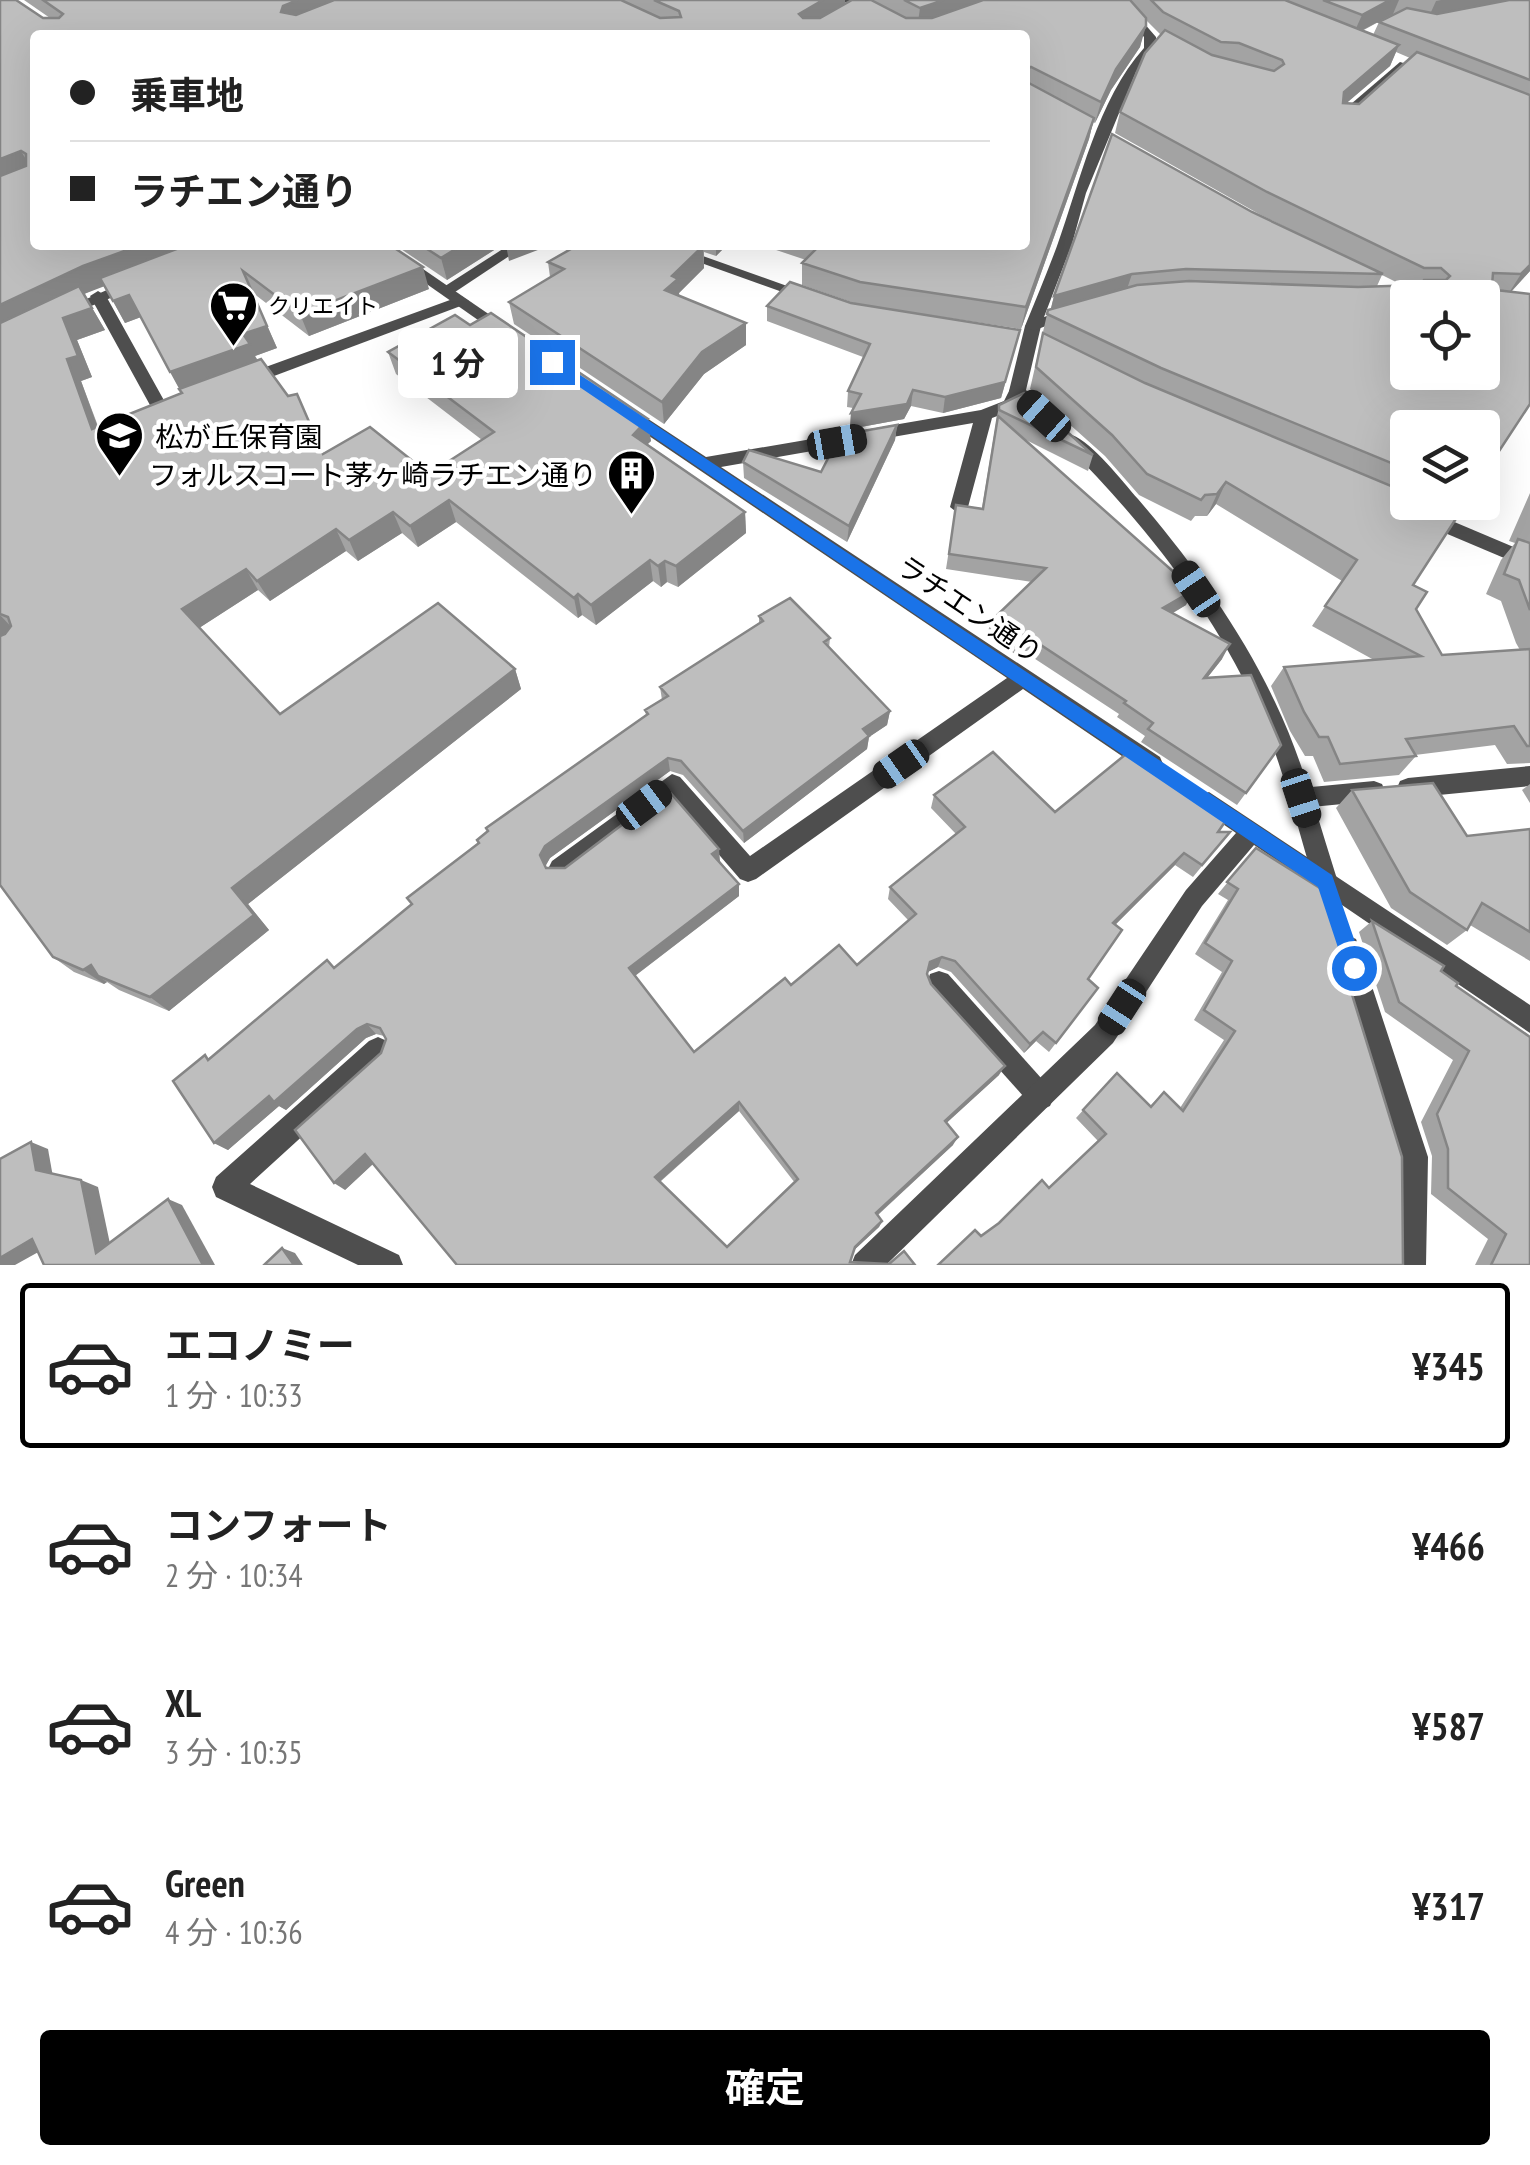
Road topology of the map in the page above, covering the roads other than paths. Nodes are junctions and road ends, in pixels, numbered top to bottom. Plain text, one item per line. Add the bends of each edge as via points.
1 (1118, 0) edge
2 (848, 7) edge
3 (934, 29) edge
4 (907, 30) edge
5 (931, 30) edge
6 (1150, 37) junction
7 (1165, 45) edge
8 (1387, 58) edge
9 (1404, 65) junction
10 (1422, 72) edge
11 (1342, 119) edge
12 (1089, 129) edge
13 (1105, 138) junction
14 (1120, 147) edge
15 (385, 250) edge
16 (513, 250) edge
17 (673, 250) edge
18 (150, 277) edge
19 (98, 296) junction
20 (454, 296) junction
21 (820, 300) edge
22 (1094, 306) edge
23 (45, 322) edge
24 (1024, 334) junction
25 (526, 345) edge
26 (1052, 349) edge
27 (237, 384) edge
28 (1017, 392) junction
29 (200, 398) edge
30 (606, 399) edge
31 (984, 415) junction
32 (703, 464) junction
33 (959, 506) edge
34 (1434, 520) edge
35 (1530, 562) edge
36 (1023, 678) junction
37 (1530, 776) edge
38 (1301, 798) junction
39 (1252, 831) junction
40 (560, 870) edge
41 (1326, 882) junction
42 (939, 983) edge
43 (1530, 1020) edge
44 (378, 1050) edge
45 (1041, 1097) junction
46 (388, 1265) edge
47 (865, 1265) edge
48 (1412, 1265) edge

1 - 6 street
2 - 4 street via 862,6
3 - 5 street
6 - 7 street
6 - 13 street
8 - 9 street
9 - 10 street
9 - 11 street
12 - 13 street
13 - 14 street
13 - 24 street
15 - 20 street
16 - 20 street
17 - 21 street
18 - 19 street
19 - 23 street
19 - 29 street via 162,412
20 - 25 street
20 - 27 street
22 - 24 street
24 - 26 street
24 - 28 street
28 - 31 street via 1010,405
28 - 38 street via 1096,464 1160,538 1265,702
30 - 32 street, ラチエン通り
31 - 32 street
31 - 33 street
32 - 36 street, ラチエン通り
34 - 35 street
36 - 39 street, ラチエン通り
36 - 40 street via 748,871 672,784
37 - 38 street
38 - 41 street
39 - 41 street, ラチエン通り
39 - 45 street via 1194,898 1104,1034
41 - 43 street, ラチエン通り
41 - 48 street via 1414,1157
42 - 45 street
44 - 46 street via 226,1187
45 - 47 street

